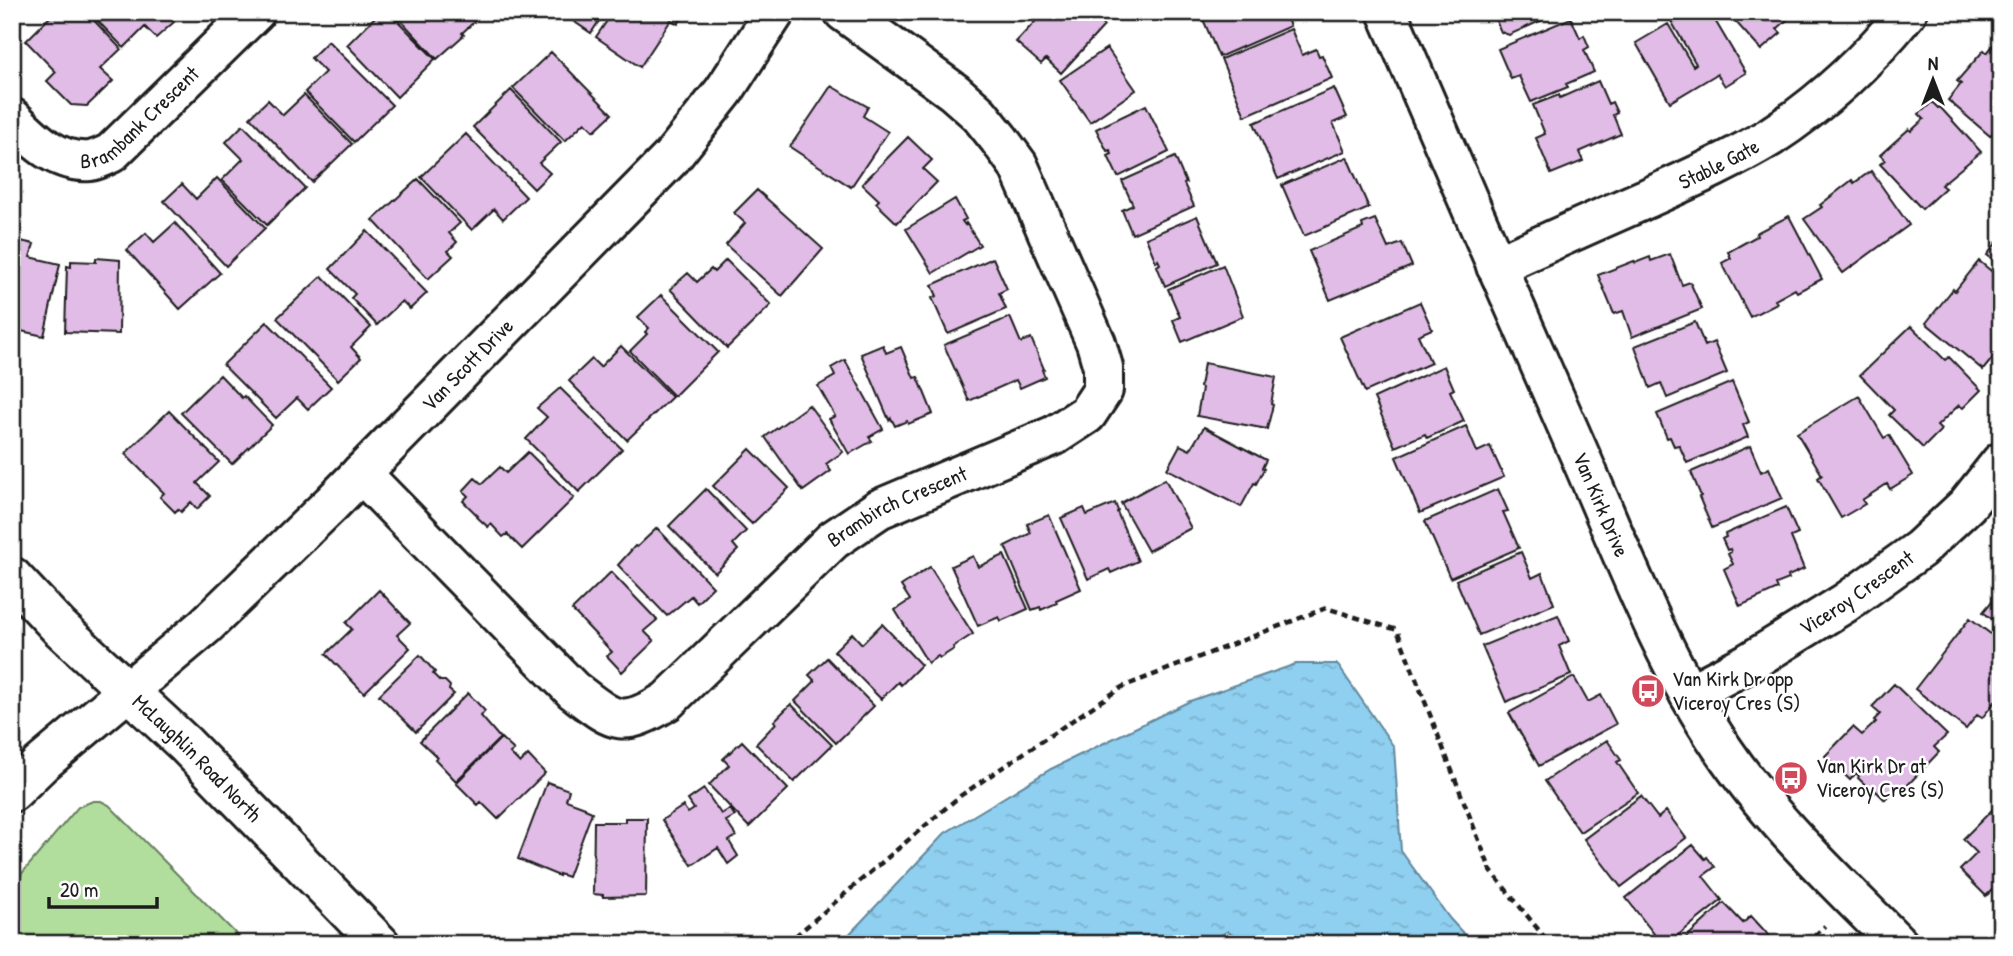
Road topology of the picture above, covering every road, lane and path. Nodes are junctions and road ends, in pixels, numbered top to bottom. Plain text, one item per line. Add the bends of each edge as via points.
1 (256, 12) edge
2 (775, 12) edge
3 (844, 12) edge
4 (1387, 12) edge
5 (1907, 12) edge
6 (12, 118) edge
7 (1496, 266) junction
8 (2001, 462) edge
9 (361, 473) junction
10 (12, 577) edge
11 (128, 690) junction
12 (1689, 694) junction
13 (12, 792) edge
14 (1825, 926) dead end
15 (380, 944) edge
16 (786, 944) edge
17 (1550, 944) edge
18 (1807, 944) edge
19 (1898, 944) edge

1 - 6 street, Brambank Crescent via 111,153 90,160 67,159 40,145
2 - 9 street, Van Scott Drive via 724,92 671,158
3 - 9 street, Brambirch Crescent via 954,92 979,114 1018,165 1103,367 1102,390 1087,414 1055,435 879,509 833,540 667,701 630,719 608,716 573,690
4 - 7 street, Van Kirk Drive
5 - 7 street, Stable Gate via 1839,84 1769,138 1695,177
7 - 12 street, Van Kirk Drive
8 - 12 street, Viceroy Crescent via 1966,505 1920,549 1845,603
9 - 11 street, Van Scott Drive via 205,626
10 - 11 street, McLaughlin Road North
11 - 13 street, Van Scott Drive
11 - 15 street, McLaughlin Road North
12 - 19 street, Van Kirk Drive via 1722,748 1785,829
14 - 18 path
16 - 17 path via 960,796 1122,687 1326,608 1397,630 1491,871

